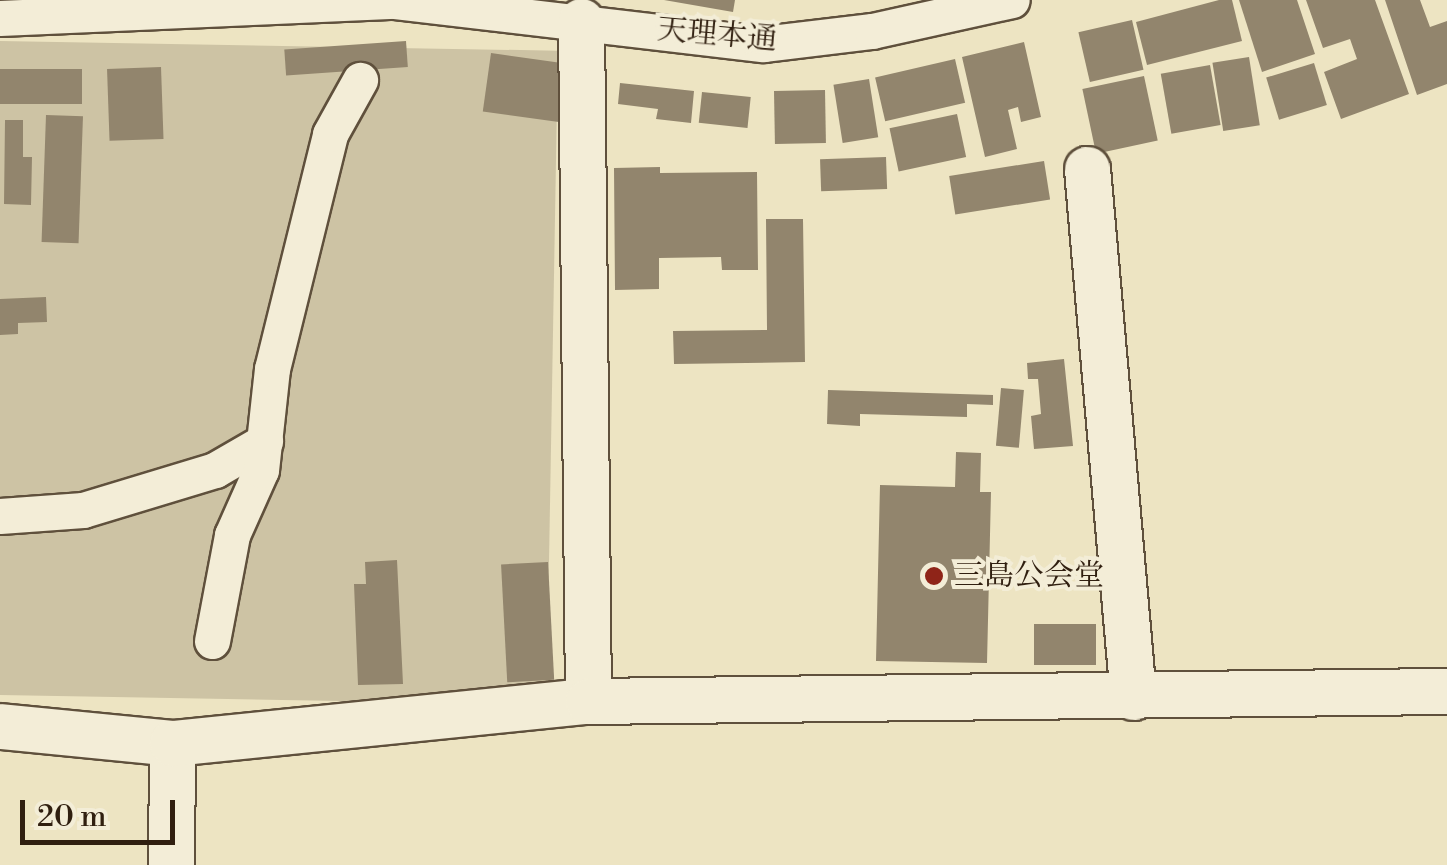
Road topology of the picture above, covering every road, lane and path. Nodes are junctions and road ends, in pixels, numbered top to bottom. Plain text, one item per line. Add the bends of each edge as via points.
1 (1012, 0) edge
2 (0, 18) edge
3 (580, 21) junction
4 (360, 80) dead end
5 (1087, 169) dead end
6 (265, 441) junction
7 (0, 516) edge
8 (212, 641) dead end
9 (1447, 691) edge
10 (1133, 697) junction
11 (588, 700) junction
12 (0, 726) edge
13 (172, 742) junction
14 (171, 865) edge

1 - 3 street, 天理本通 via 872,31 763,44
2 - 3 street, 天理本通 via 395,1
3 - 11 street
4 - 6 street via 330,134 272,369
5 - 10 street
6 - 7 street via 215,470 83,510
6 - 8 street via 262,470 232,536
9 - 10 street
10 - 11 street
11 - 13 street
12 - 13 street
13 - 14 street

